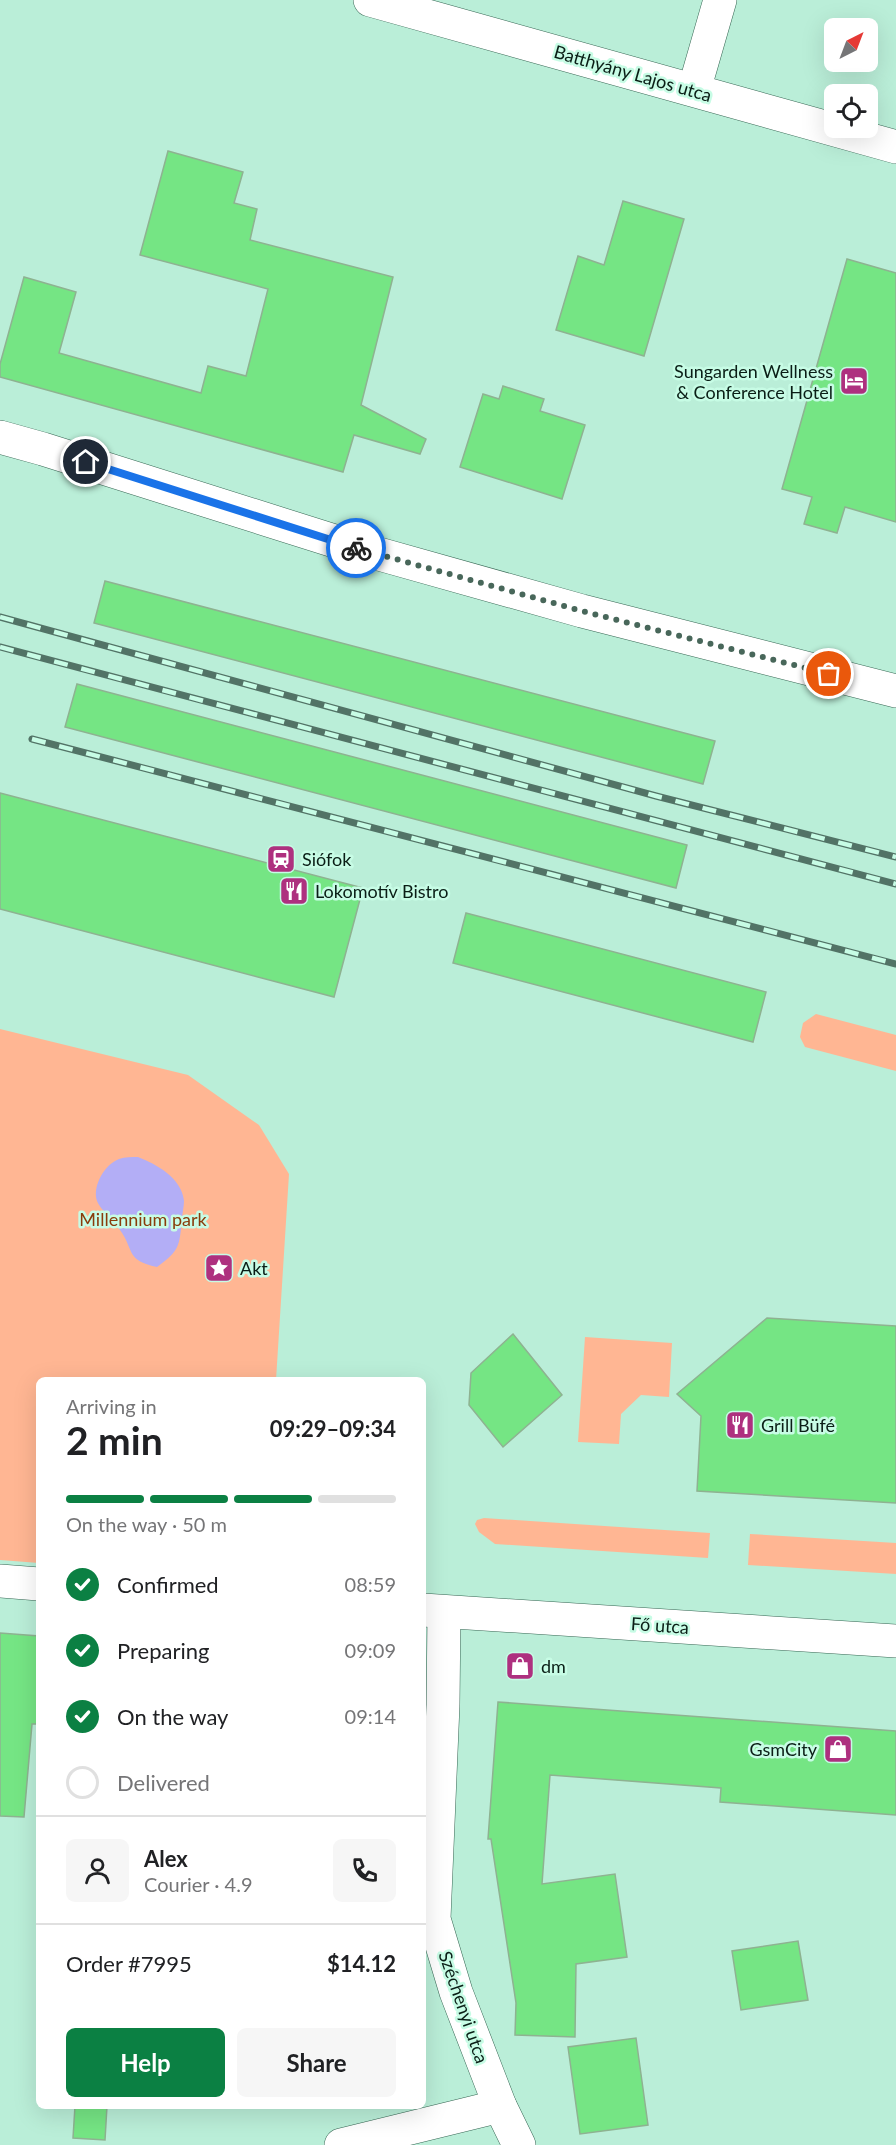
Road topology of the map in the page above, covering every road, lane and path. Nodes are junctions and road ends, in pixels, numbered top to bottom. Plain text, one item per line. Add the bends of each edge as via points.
1 (370, 0) edge
2 (720, 0) edge
3 (694, 90) junction
4 (896, 147) edge
5 (0, 437) edge
6 (896, 691) edge
7 (0, 1581) edge
8 (36, 1584) edge
9 (434, 1611) edge
10 (896, 1641) edge
11 (500, 2106) junction
12 (341, 2145) edge
13 (519, 2145) edge

1 - 3 street, Batthyány Lajos utca
2 - 3 street
3 - 4 street, Batthyány Lajos utca
5 - 6 street via 358,548 582,611
7 - 8 street
9 - 10 street, Fő utca
9 - 11 street, Széchenyi utca via 443,1705 434,1919 456,1992
11 - 12 street
11 - 13 street, Széchenyi utca

